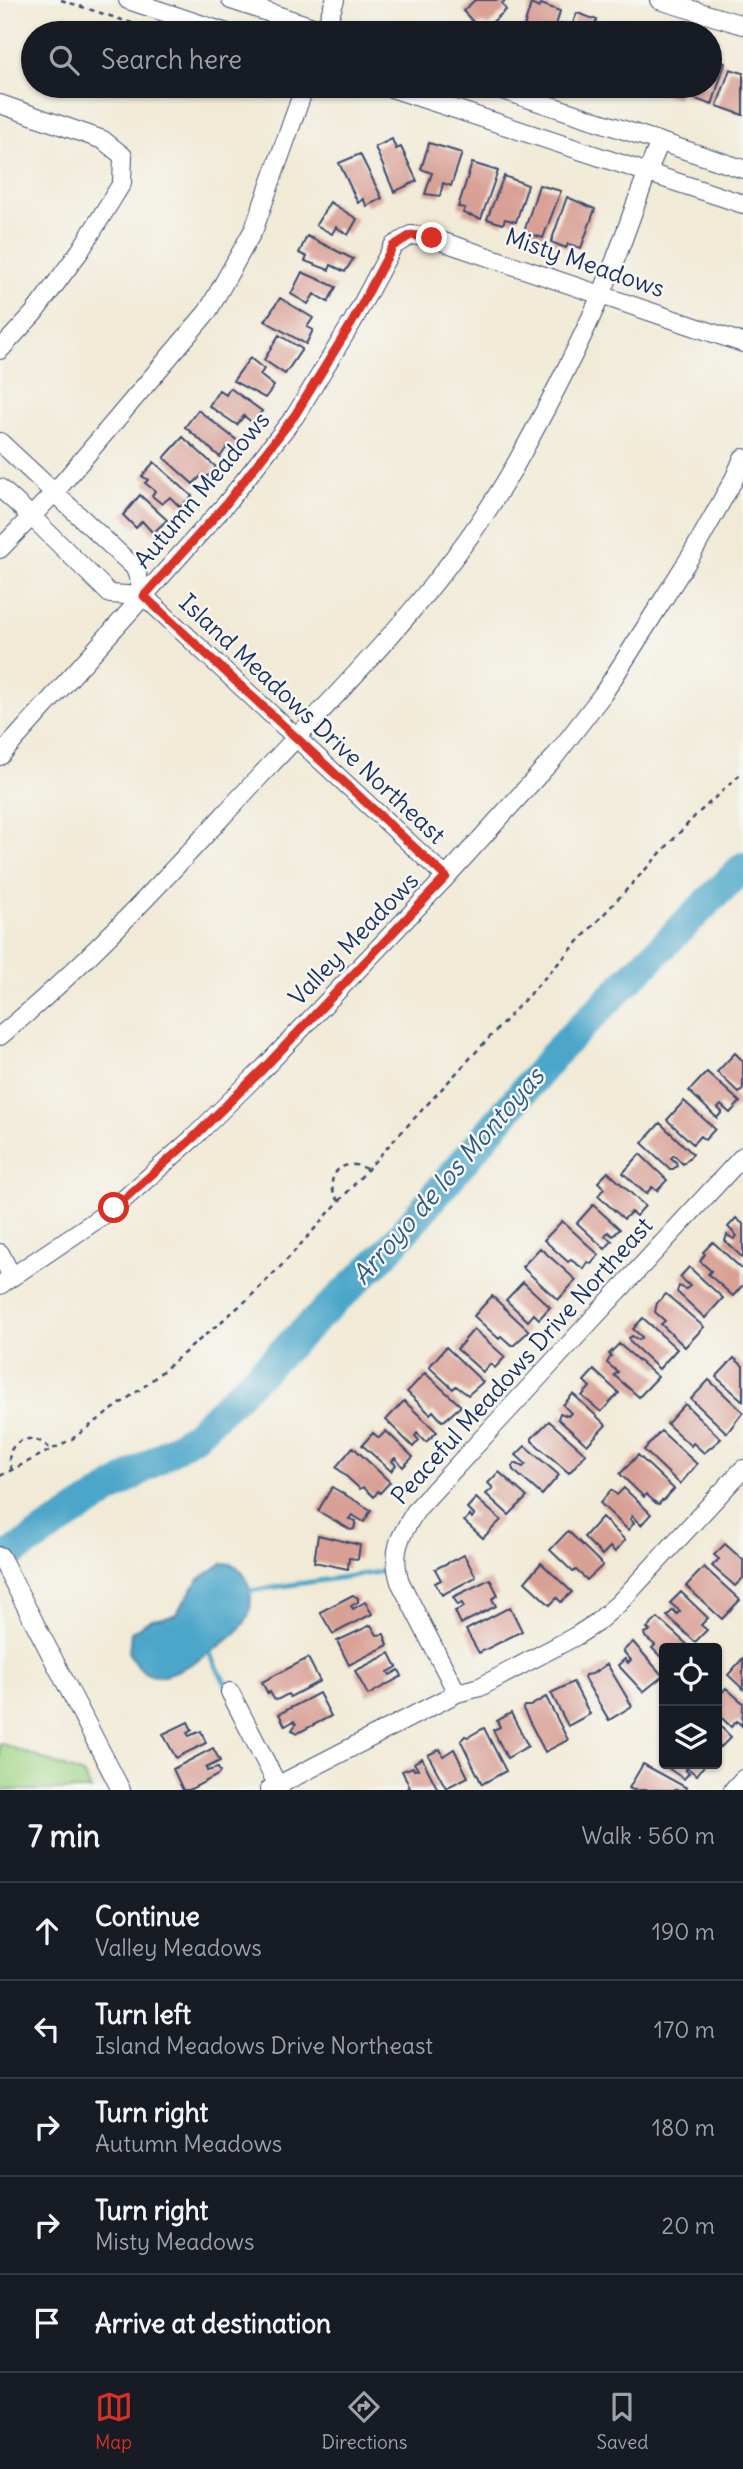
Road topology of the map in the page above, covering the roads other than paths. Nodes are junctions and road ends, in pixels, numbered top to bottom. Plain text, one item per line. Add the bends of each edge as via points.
1 (128, 0) edge
2 (231, 0) edge
3 (335, 0) edge
4 (659, 0) edge
5 (191, 21) edge
6 (292, 21) edge
7 (330, 21) edge
8 (743, 25) edge
9 (301, 98) edge
10 (421, 98) edge
11 (526, 98) edge
12 (0, 104) edge
13 (660, 142) junction
14 (743, 169) edge
15 (647, 172) junction
16 (743, 204) edge
17 (411, 235) joint
18 (601, 294) junction
19 (743, 343) edge
20 (0, 350) edge
21 (0, 442) edge
22 (743, 458) edge
23 (0, 488) edge
24 (55, 492) junction
25 (31, 516) junction
26 (0, 549) edge
27 (144, 596) junction
28 (295, 738) junction
29 (0, 756) edge
30 (446, 877) junction
31 (0, 1036) edge
32 (743, 1156) edge
33 (0, 1253) edge
34 (6, 1281) edge
35 (743, 1469) edge
36 (0, 1556) edge
37 (230, 1692) dead end
38 (457, 1693) junction
39 (743, 1779) edge
40 (275, 1789) edge
41 (121, 1790) edge
42 (733, 1790) edge

1 - 5 street
2 - 6 street
3 - 7 street
4 - 8 street
9 - 24 street via 254,229 208,311
10 - 15 street
11 - 13 street
12 - 20 street via 103,140 123,156 122,183 80,251
13 - 14 street
13 - 15 street
15 - 16 street
15 - 18 street
17 - 18 street, Misty Meadows
17 - 27 street, Autumn Meadows via 393,246 295,415 226,504
18 - 19 street, Misty Meadows
18 - 28 street via 515,464 456,555 379,649
21 - 24 street, Island Meadows Drive Northeast
22 - 30 street, Valley Meadows via 692,554 603,694 553,759
23 - 25 street, Island Meadows Drive Northeast
24 - 25 street
24 - 27 street, Island Meadows Drive Northeast via 135,568
25 - 26 street
25 - 27 street, Island Meadows Drive Northeast via 110,594
27 - 28 street, Island Meadows Drive Northeast
27 - 29 street, Autumn Meadows
28 - 30 street, Island Meadows Drive Northeast
28 - 31 street via 99,949
30 - 34 street, Valley Meadows via 193,1138 114,1208
32 - 38 street, Peaceful Meadows Drive Northeast via 417,1509 400,1536 396,1569 400,1582
33 - 34 street
35 - 38 street via 596,1623 480,1687
36 - 41 street
37 - 40 street
38 - 40 street
39 - 42 street

